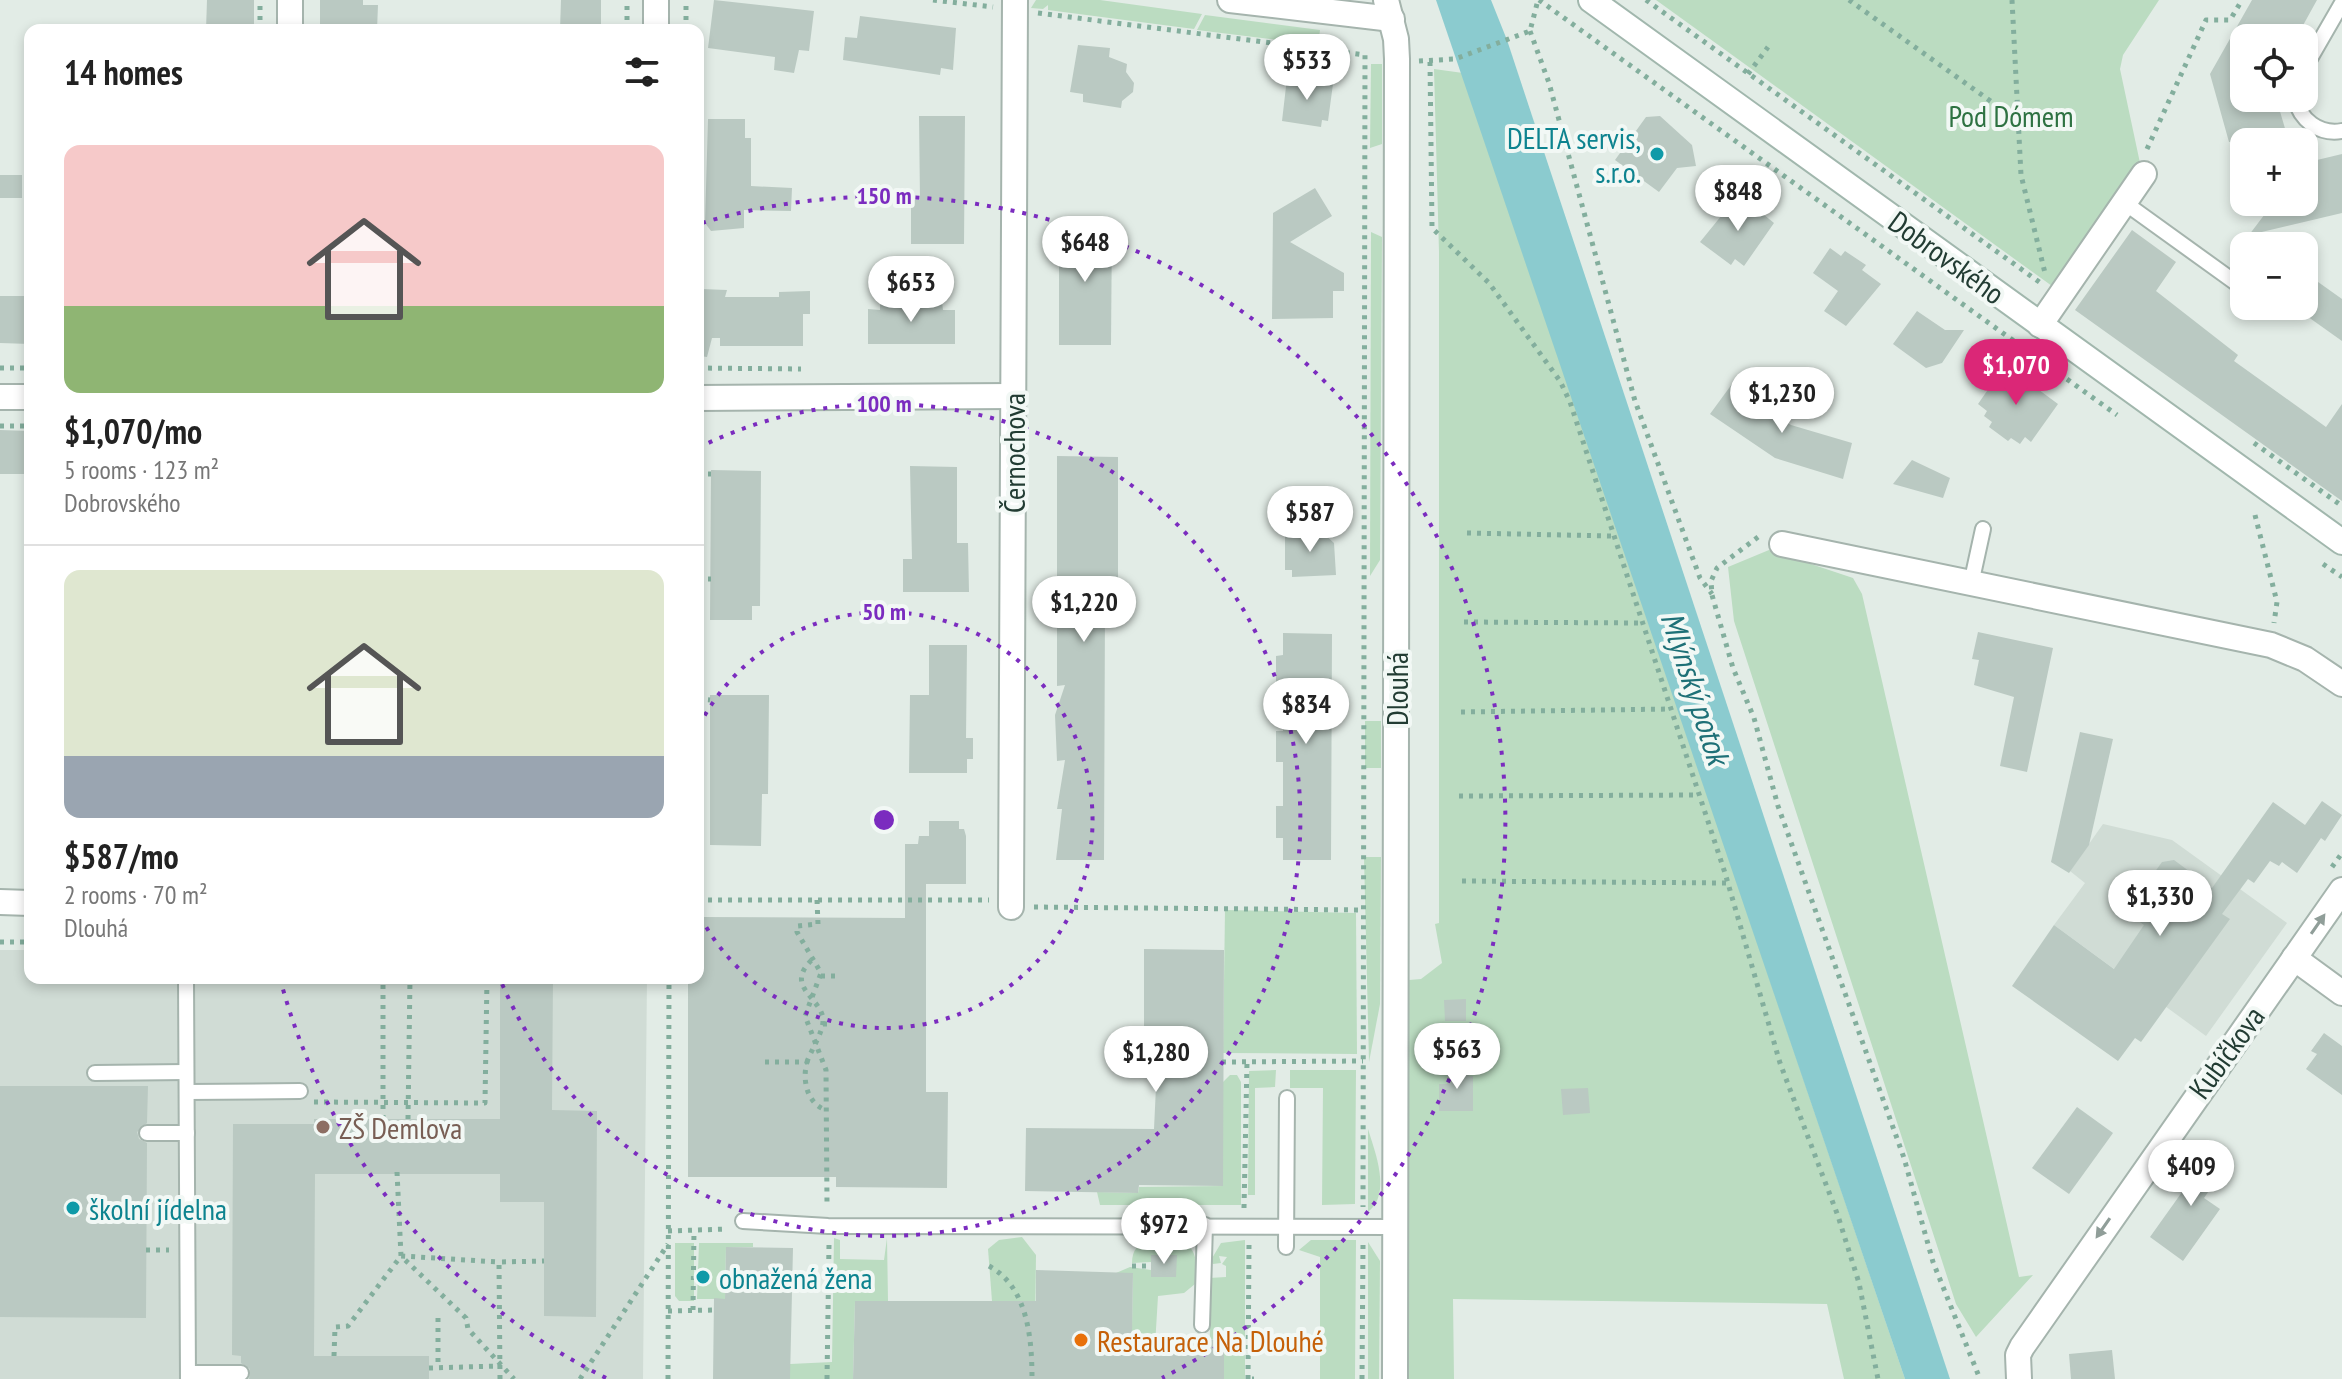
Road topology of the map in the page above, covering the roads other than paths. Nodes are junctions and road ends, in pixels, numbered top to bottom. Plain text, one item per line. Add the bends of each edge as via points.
1 (290, 0) edge
2 (656, 0) edge
3 (1230, 0) edge
4 (1591, 0) edge
5 (2342, 3) edge
6 (1289, 4) edge
7 (1015, 7) edge
8 (1389, 10) edge
9 (290, 24) edge
10 (656, 24) edge
11 (2318, 45) edge
12 (2303, 112) edge
13 (2342, 131) edge
14 (2144, 174) road end
15 (2125, 203) junction
16 (2230, 279) edge
17 (2040, 325) junction
18 (1013, 396) junction
19 (0, 397) edge
20 (24, 397) edge
21 (704, 398) edge
22 (1983, 529) dead end
23 (2342, 542) edge
24 (1782, 544) road end
25 (1971, 584) junction
26 (2342, 684) edge
27 (2342, 890) edge
28 (0, 902) edge
29 (24, 903) edge
30 (1011, 907) road end
31 (2294, 958) junction
32 (186, 984) edge
33 (2342, 993) edge
34 (186, 1072) junction
35 (95, 1073) dead end
36 (300, 1091) road end
37 (187, 1092) junction
38 (1287, 1098) dead end
39 (147, 1133) dead end
40 (187, 1133) junction
41 (743, 1221) road end
42 (1205, 1225) junction
43 (1287, 1226) junction
44 (1395, 1227) junction
45 (1286, 1247) dead end
46 (1202, 1325) dead end
47 (241, 1373) dead end
48 (188, 1376) edge
49 (1395, 1379) edge
50 (2019, 1379) edge

1 - 9 street
2 - 10 street
3 - 6 street
4 - 17 street, Dobrovského
5 - 11 lane
6 - 8 street
7 - 18 street, Černochova
8 - 44 street, Dlouhá via 1397,59
12 - 13 lane via 2308,122 2331,133
14 - 15 street
15 - 16 lane
15 - 17 street
17 - 23 street, Dobrovského
18 - 21 street
18 - 30 street, Černochova
19 - 20 street
22 - 25 lane
24 - 25 street
25 - 26 street via 2271,645 2305,659
31 -> 27 street, Kubíčkova
28 - 29 street
31 - 33 street
31 -> 50 street, Kubíčkova via 2022,1347
32 - 34 lane
34 - 35 lane
34 - 37 lane
36 - 37 lane
37 - 40 lane
38 - 43 lane
39 - 40 lane
40 - 48 lane
41 - 42 lane via 828,1226
42 - 43 lane
42 - 46 lane
43 - 44 lane
43 - 45 lane
44 - 49 street, Dlouhá
47 - 48 lane

